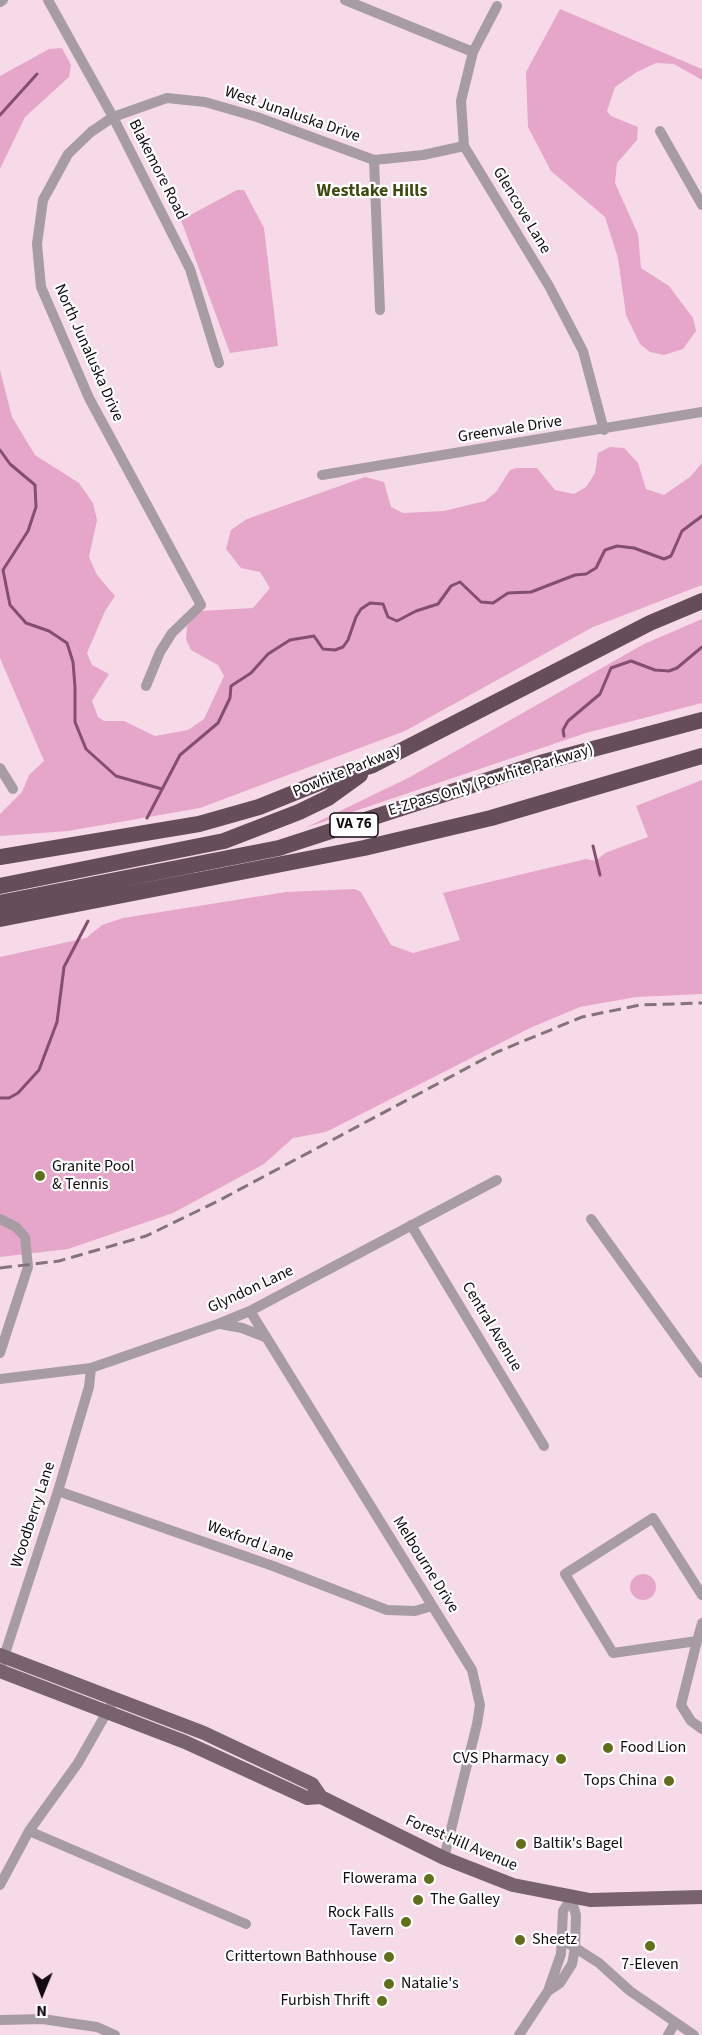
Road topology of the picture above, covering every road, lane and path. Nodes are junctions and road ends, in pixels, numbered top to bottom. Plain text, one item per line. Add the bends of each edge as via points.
1 (48, 0) edge
2 (345, 0) edge
3 (497, 6) dead end
4 (473, 52) junction
5 (113, 117) junction
6 (660, 131) dead end
7 (464, 146) junction
8 (374, 160) junction
9 (702, 205) edge
10 (380, 310) dead end
11 (219, 363) dead end
12 (702, 412) edge
13 (604, 430) junction
14 (322, 475) dead end
15 (702, 601) edge
16 (146, 686) dead end
17 (702, 720) edge
18 (701, 757) edge
19 (373, 765) junction
20 (0, 768) edge
21 (13, 789) dead end
22 (0, 857) edge
23 (0, 886) edge
24 (0, 903) edge
25 (0, 920) edge
26 (497, 1180) dead end
27 (0, 1219) edge
28 (591, 1219) dead end
29 (411, 1225) junction
30 (250, 1311) junction
31 (218, 1324) junction
32 (266, 1337) junction
33 (0, 1353) edge
34 (91, 1368) junction
35 (702, 1373) edge
36 (0, 1379) edge
37 (544, 1446) dead end
38 (58, 1491) junction
39 (702, 1595) edge
40 (432, 1606) junction
41 (702, 1623) edge
42 (697, 1641) junction
43 (1, 1663) edge
44 (115, 1698) junction
45 (108, 1712) junction
46 (702, 1729) edge
47 (321, 1797) junction
48 (29, 1831) junction
49 (444, 1858) junction
50 (0, 1885) edge
51 (702, 1897) edge
52 (571, 1898) junction
53 (246, 1924) dead end
54 (563, 1940) junction
55 (575, 1948) junction
56 (548, 1991) junction
57 (0, 2020) edge
58 (675, 2023) junction
59 (115, 2035) edge
60 (519, 2035) edge
61 (668, 2035) edge
62 (694, 2035) edge

1 - 5 street, Blakemore Road
2 - 4 street
3 - 4 street, Glencove Lane
4 - 7 street, Glencove Lane via 461,101
5 - 8 street, West Junaluska Drive via 166,98 205,102
5 - 11 street, Blakemore Road via 190,269
5 - 16 street, North Junaluska Drive via 68,154 43,200 37,244 41,287 89,398 201,605 172,633
6 - 9 street
7 - 8 street, West Junaluska Drive
7 - 13 street, Glencove Lane via 549,286 583,351
8 - 10 street
12 - 13 street, Greenvale Drive
13 - 14 street, Greenvale Drive
15 - 19 highway, Powhite Parkway / VA 76 via 650,623
17 - 24 highway, E-ZPass Only (Powhite Parkway) / VA 76 via 540,763 279,848
18 - 25 highway, VA 76 via 491,818 364,848
19 - 22 highway, Powhite Parkway / VA 76 via 259,807 199,824
19 - 23 highway, VA 76 via 328,798 232,839
20 - 21 street
26 - 29 street, Glyndon Lane
27 - 33 street via 25,1237 28,1267
28 - 35 street
29 - 30 street, Glyndon Lane
29 - 37 street, Central Avenue
30 - 31 street, Glyndon Lane
30 - 32 street, Melbourne Drive
31 - 32 street
31 - 34 street, Glyndon Lane
32 - 40 street, Melbourne Drive
34 - 36 street, Glyndon Lane
34 - 38 street, Woodberry Lane
38 - 40 street, Wexford Lane via 387,1610 415,1611
38 - 43 street, Woodberry Lane
39 - 42 street via 653,1518 566,1575 613,1653
40 - 49 street, Melbourne Drive via 472,1670 480,1706
41 - 42 street
42 - 46 street via 681,1705 691,1721
43 - 44 main road, Forest Hill Avenue
43 - 45 main road, Forest Hill Avenue
44 - 45 street
44 - 47 main road, Forest Hill Avenue via 254,1756 312,1784
45 - 47 main road, Forest Hill Avenue via 202,1749 307,1798
45 - 48 street via 78,1763
47 - 49 main road, Forest Hill Avenue
48 - 50 street
48 - 53 street
49 - 52 main road, Forest Hill Avenue via 513,1885
51 - 52 main road, Forest Hill Avenue via 629,1901
52 - 54 street via 563,1911
52 - 55 street via 576,1912
54 - 55 street
54 - 56 street via 560,1961
55 - 56 street via 564,1977
55 - 58 street
56 - 60 street
57 - 59 street via 69,2022
58 - 61 street
58 - 62 street

